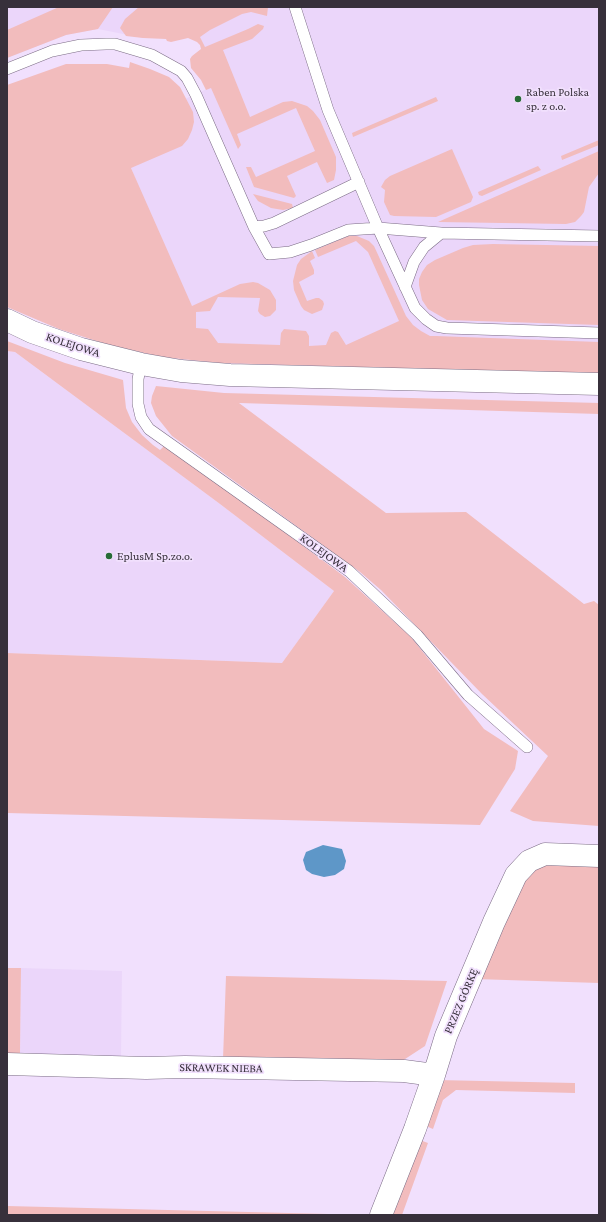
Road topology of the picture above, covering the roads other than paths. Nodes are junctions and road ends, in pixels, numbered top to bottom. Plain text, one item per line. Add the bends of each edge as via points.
1 (295, 7) edge
2 (7, 69) edge
3 (358, 182) junction
4 (254, 227) junction
5 (378, 228) junction
6 (441, 233) junction
7 (599, 236) edge
8 (405, 287) junction
9 (7, 320) edge
10 (599, 333) edge
11 (141, 364) junction
12 (599, 384) edge
13 (527, 747) dead end
14 (599, 856) edge
15 (7, 1064) edge
16 (434, 1075) junction
17 (381, 1215) edge

1 - 3 lane via 328,110
2 - 4 lane via 52,51 81,45 106,44 115,44 152,55 172,65 187,78 193,89
3 - 4 lane via 274,223
3 - 5 lane
4 - 5 lane via 269,254 304,248 348,230
5 - 6 lane
5 - 8 lane
6 - 7 lane
6 - 8 lane via 420,252
8 - 10 lane via 415,308 436,326
9 - 11 street, KOLEJOWA via 82,350
11 - 12 street, KOLEJOWA via 181,371 230,375
11 - 13 lane, KOLEJOWA via 138,404 141,417 149,428 349,571 417,635 468,695
14 - 16 street, PRZEZ GÓRKĘ via 545,854 529,861 516,875 446,1036
15 - 16 street, SKRAWEK NIEBA via 404,1071
16 - 17 street, PRZEZ GÓRKĘ

